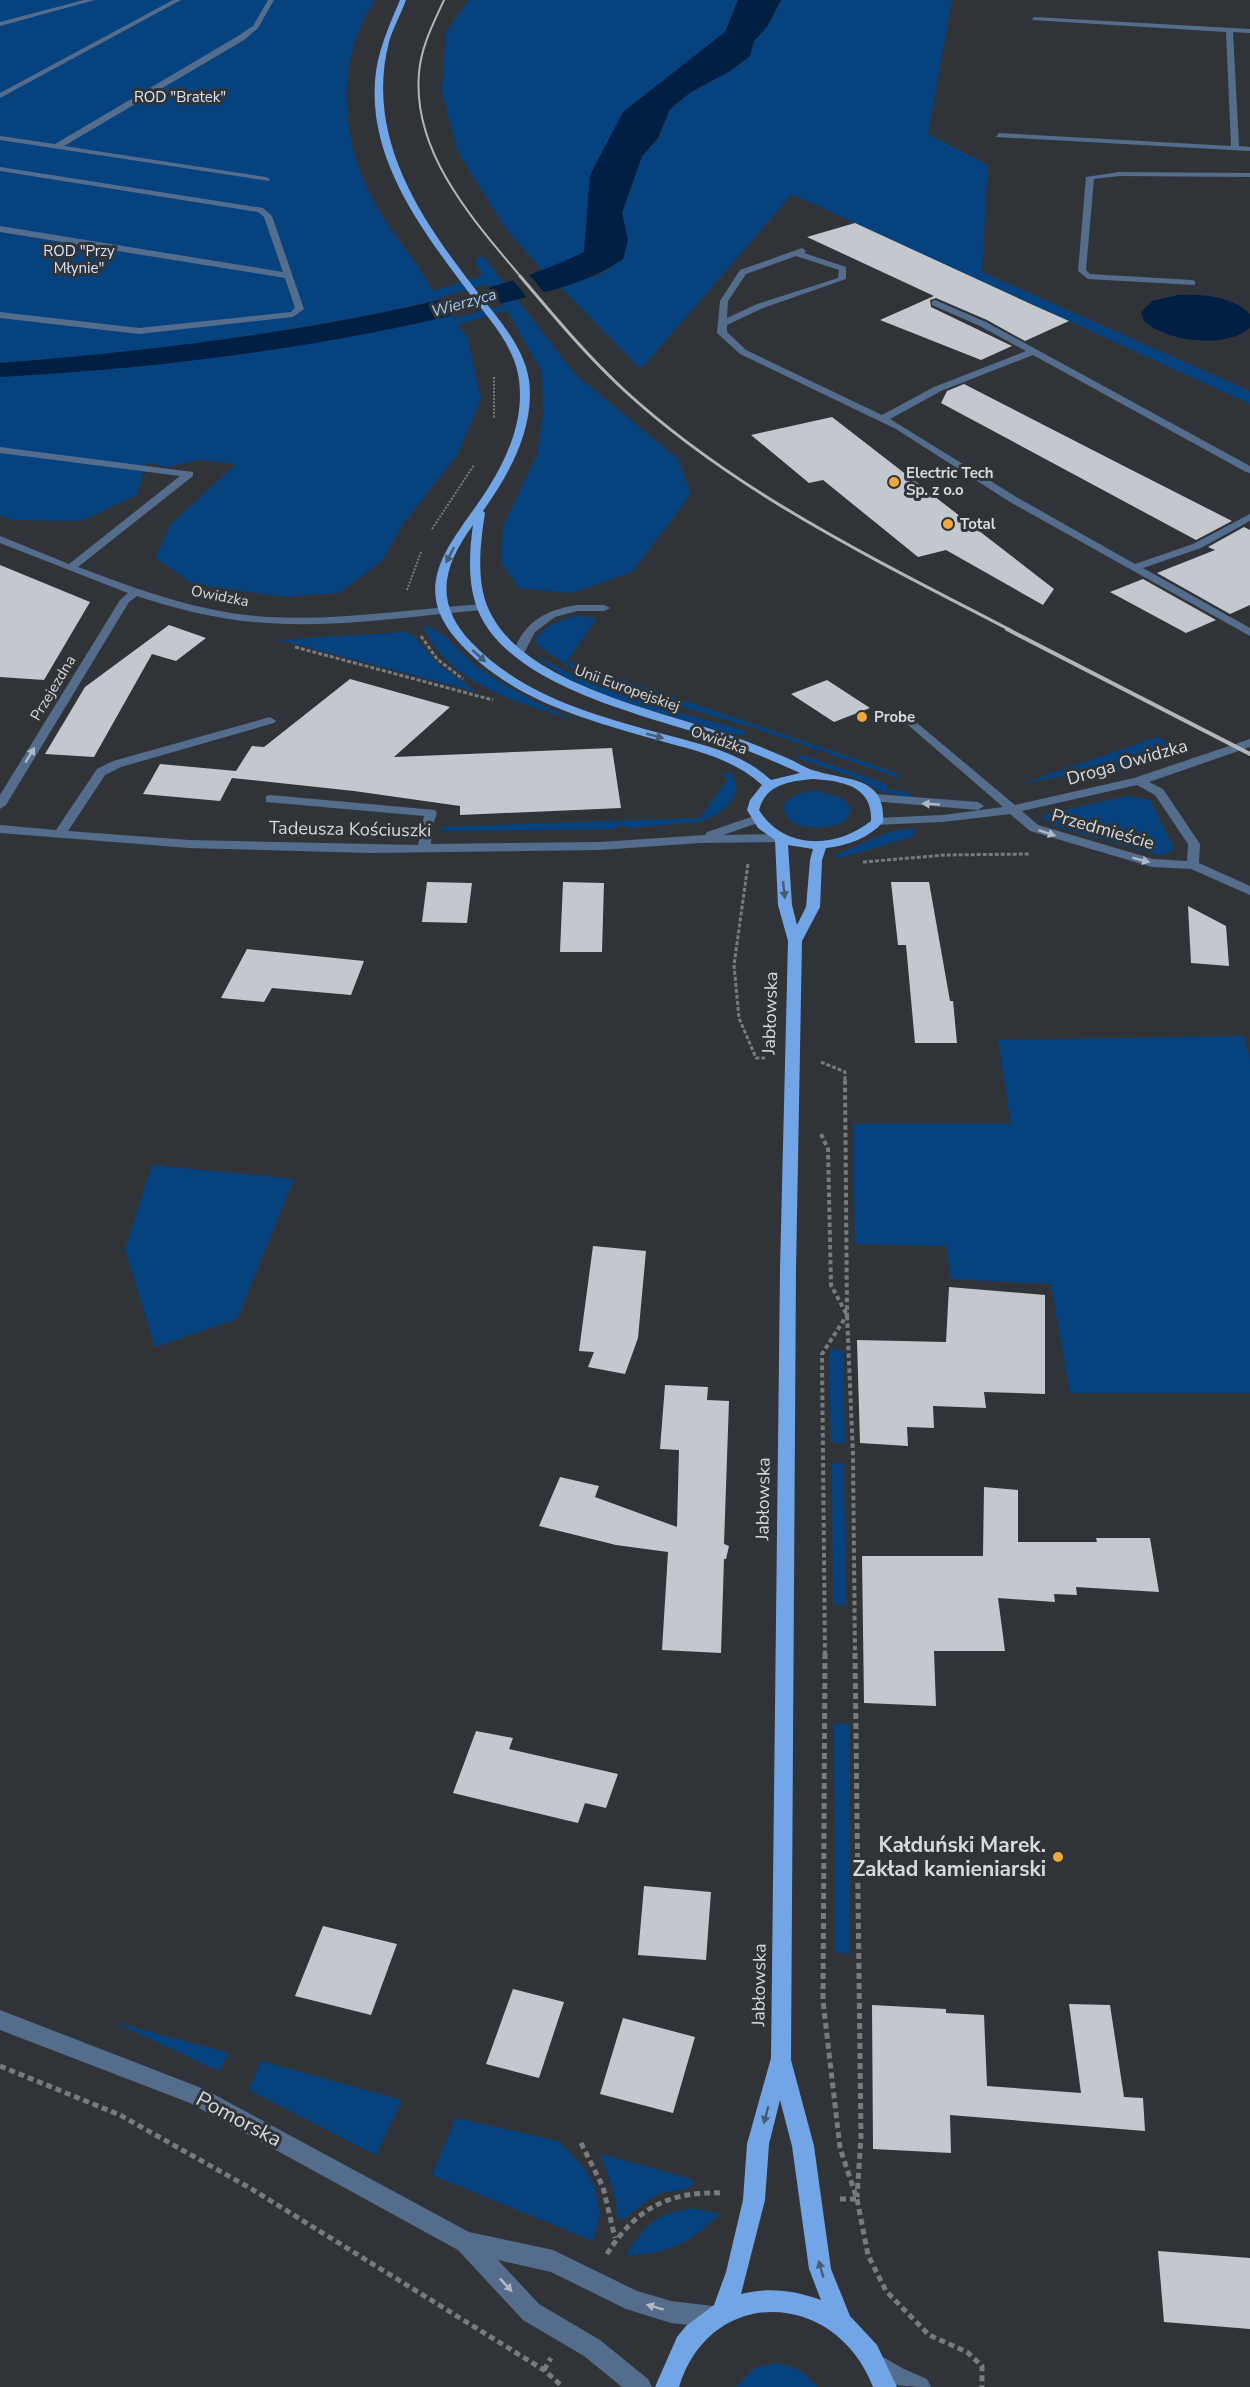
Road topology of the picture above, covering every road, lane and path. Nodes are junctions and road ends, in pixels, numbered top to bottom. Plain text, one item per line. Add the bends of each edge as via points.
1 (92, 0) edge
2 (178, 0) edge
3 (271, 0) edge
4 (404, 0) edge
5 (1034, 19) dead end
6 (0, 24) edge
7 (1229, 30) junction
8 (1250, 31) edge
9 (0, 96) edge
10 (999, 135) dead end
11 (0, 138) edge
12 (56, 147) junction
13 (1235, 148) junction
14 (1250, 149) edge
15 (0, 169) edge
16 (1250, 175) edge
17 (266, 179) dead end
18 (0, 229) edge
19 (289, 276) junction
20 (1192, 283) dead end
21 (935, 303) dead end
22 (0, 315) edge
23 (723, 323) junction
24 (1033, 352) junction
25 (493, 369) dead end
26 (883, 419) junction
27 (494, 426) dead end
28 (0, 450) edge
29 (478, 460) dead end
30 (1250, 470) edge
31 (481, 507) junction
32 (1250, 517) edge
33 (431, 531) dead end
34 (0, 539) edge
35 (422, 549) dead end
36 (1135, 567) junction
37 (70, 568) junction
38 (413, 573) dead end
39 (137, 591) junction
40 (483, 607) junction
41 (604, 608) dead end
42 (445, 610) junction
43 (1250, 633) edge
44 (519, 653) junction
45 (904, 716) dead end
46 (270, 722) dead end
47 (1250, 743) edge
48 (814, 775) junction
49 (1139, 781) junction
50 (769, 785) junction
51 (875, 798) junction
52 (270, 799) dead end
53 (0, 805) edge
54 (1011, 808) junction
55 (757, 819) junction
56 (877, 822) junction
57 (0, 829) edge
58 (59, 834) junction
59 (781, 838) junction
60 (700, 839) junction
61 (821, 845) junction
62 (424, 849) junction
63 (1038, 853) dead end
64 (853, 862) dead end
65 (749, 863) dead end
66 (1193, 865) junction
67 (1250, 891) edge
68 (795, 941) junction
69 (818, 1050) dead end
70 (791, 1059) junction
71 (818, 1061) junction
72 (818, 1073) dead end
73 (819, 1130) dead end
74 (847, 1315) junction
75 (0, 2020) edge
76 (781, 2058) junction
77 (0, 2066) edge
78 (581, 2143) dead end
79 (857, 2199) junction
80 (754, 2200) junction
81 (811, 2200) junction
82 (615, 2238) junction
83 (466, 2242) junction
84 (594, 2282) junction
85 (719, 2314) junction
86 (842, 2323) junction
87 (566, 2332) junction
88 (876, 2364) junction
89 (544, 2370) junction
90 (563, 2387) edge
91 (640, 2387) edge
92 (667, 2387) edge
93 (885, 2387) edge
94 (920, 2387) edge
95 (982, 2387) edge

1 - 6 street
2 - 9 street
3 - 12 street via 256,27 241,38
4 - 31 main road, Unii Europejskiej via 380,60 378,103 386,148 406,198 516,354 524,379 525,416 510,460
5 - 7 street
7 - 8 street
7 - 13 street
10 - 13 street
11 - 12 street
12 - 17 street
13 - 14 street
15 - 19 street via 260,210 268,216
16 - 20 street via 1090,177 1082,270 1088,276
18 - 19 street
19 - 22 street via 300,309 293,314 140,331
21 - 24 street
23 - 23 street via 724,300 743,272 799,252 843,269 842,279 760,306
23 - 26 street via 722,333 743,352
24 - 26 street via 951,381
24 - 30 street
25 - 27 path
26 - 36 street via 1014,500
28 - 37 street via 189,474
29 - 33 path
31 - 40 main road, Unii Europejskiej via 475,540
31 -> 42 main road, Unii Europejskiej via 457,540 442,570
32 - 36 street via 1197,546
34 - 37 street, Owidzka
35 - 38 path
36 - 43 street
37 - 39 street, Owidzka
39 - 42 street, Owidzka via 201,610 270,620 306,621
53 -> 39 street, Przejezdna via 125,600
40 - 42 street, Owidzka
40 - 44 main road, Unii Europejskiej via 499,634
41 - 44 street via 588,606 550,615 522,638
42 -> 50 main road, Owidzka via 457,634 478,656 540,697 620,727 723,755 749,766
44 - 48 main road, Unii Europejskiej via 595,695 726,739
45 - 54 street, Przedmieście
46 - 58 street via 117,764 102,772
47 - 49 street, Droga Owidzka
48 - 50 main road
48 - 51 main road via 850,781
49 - 54 street, Droga Owidzka
49 - 66 street, Przedmieście via 1159,792 1194,844
50 - 55 main road via 754,801
54 -> 51 street, Droga Owidzka
51 - 56 main road via 880,810
52 - 62 street via 431,813
54 - 56 street, Droga Owidzka via 924,821
54 -> 66 street, Przedmieście via 1034,828 1090,846 1152,863
55 - 59 main road
55 - 60 street, Tadeusza Kościuszki
56 - 61 main road via 856,838
57 - 58 street, Tadeusza Kościuszki
58 - 62 street, Tadeusza Kościuszki via 189,844
59 - 60 street, Tadeusza Kościuszki
59 - 61 main road
59 -> 68 main road, Jabłowska via 785,905
60 - 62 street, Tadeusza Kościuszki via 600,846
61 - 68 main road, Jabłowska via 816,860 813,907
63 - 64 path
65 - 70 path via 734,965 739,1018 756,1058
66 - 67 street, Przedmieście
68 - 70 main road, Jabłowska
69 - 71 path
70 - 76 main road, Jabłowska
71 - 72 path
71 - 74 path via 845,1072
73 - 74 path via 828,1149 831,1285
74 - 79 path via 857,1749 861,2137
74 - 79 path via 822,1354 826,1801 823,2001 840,2148
75 - 83 street, Pomorska via 197,2096
76 -> 80 main road, Jabłowska via 758,2144
76 - 81 main road, Jabłowska via 803,2146
77 - 89 path via 140,2126 250,2188
78 - 82 path via 603,2187
79 - 81 path
79 - 95 path via 868,2255 885,2291 929,2335 967,2352 982,2366
80 - 82 path via 707,2192 660,2201
80 - 85 main road, Jabłowska via 737,2272
86 -> 81 main road, Jabłowska via 820,2269
82 - 84 path
83 - 84 street, Pomorska via 553,2261
83 -> 87 street, Pomorska via 531,2312
85 -> 84 street, Pomorska via 662,2309
85 - 86 main road via 754,2301 784,2300 815,2308
85 - 92 main road via 693,2335
86 - 88 main road via 861,2341
87 - 89 path
87 - 91 street, Pomorska
88 - 93 main road
88 - 94 street via 896,2378
89 - 90 path

